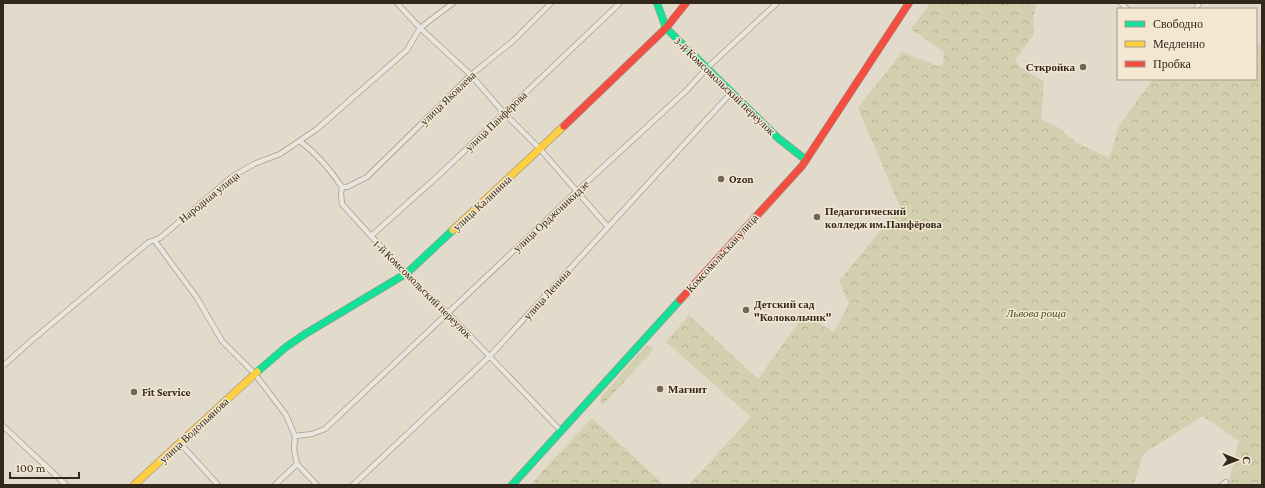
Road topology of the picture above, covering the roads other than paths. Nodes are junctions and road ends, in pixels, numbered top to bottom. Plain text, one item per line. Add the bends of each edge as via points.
1 (397, 3) edge
2 (453, 3) edge
3 (551, 3) edge
4 (620, 3) edge
5 (657, 3) edge
6 (686, 3) edge
7 (777, 3) edge
8 (909, 3) edge
9 (420, 28) junction
10 (666, 28) junction
11 (707, 68) junction
12 (471, 75) junction
13 (731, 93) junction
14 (504, 113) junction
15 (300, 141) junction
16 (540, 149) junction
17 (806, 160) junction
18 (342, 187) junction
19 (578, 191) junction
20 (608, 227) junction
21 (371, 236) junction
22 (155, 241) junction
23 (407, 274) junction
24 (448, 313) junction
25 (490, 357) junction
26 (3, 366) edge
27 (255, 374) junction
28 (3, 426) edge
29 (561, 431) junction
30 (295, 436) junction
31 (180, 443) junction
32 (297, 464) junction
33 (140, 483) edge
34 (66, 485) edge
35 (218, 485) edge
36 (275, 485) edge
37 (317, 485) edge
38 (353, 485) edge
39 (512, 485) edge

1 - 9 street
2 - 9 street, Народная улица
3 - 12 street, улица Яковлева via 514,40
4 - 14 street, улица Панфёрова
5 - 10 street, 3-й Комсомольский переулок
6 - 10 street, улица Калинина
7 - 11 street, улица Орджоникидзе
8 - 17 street, Комсомольская улица
9 - 12 street
9 - 15 street, Народная улица via 407,50 317,130
10 - 11 street, 3-й Комсомольский переулок
10 - 16 street, улица Калинина
11 - 13 street, 3-й Комсомольский переулок
11 - 19 street, улица Орджоникидзе
12 - 14 street
12 - 18 street, улица Яковлева via 367,177
13 - 17 street, 3-й Комсомольский переулок via 778,138
13 - 20 street, улица Ленина
14 - 16 street
14 - 21 street, улица Панфёрова
15 - 18 street, 1-й Комсомольский переулок via 330,170
15 - 22 street, Народная улица via 280,154 233,176
16 - 19 street
16 - 23 street, улица Калинина
17 - 29 street, Комсомольская улица
18 - 21 street, 1-й Комсомольский переулок via 342,204
19 - 20 street
19 - 24 street, улица Орджоникидзе
20 - 25 street, улица Ленина
21 - 23 street, 1-й Комсомольский переулок
22 - 26 street, Народная улица via 149,242
22 - 27 street via 197,298 222,341
23 - 24 street, 1-й Комсомольский переулок
23 - 27 street, улица Калинина via 305,334
24 - 25 street, 1-й Комсомольский переулок
24 - 30 street, улица Орджоникидзе via 325,429
25 - 29 street, 1-й Комсомольский переулок
25 - 38 street, улица Ленина
27 - 30 street via 286,415
27 - 31 street, улица Водопьянова
28 - 34 street
29 - 39 street, Комсомольская улица
30 - 32 street
31 - 33 street, улица Водопьянова
31 - 35 street
32 - 36 street
32 - 37 street

